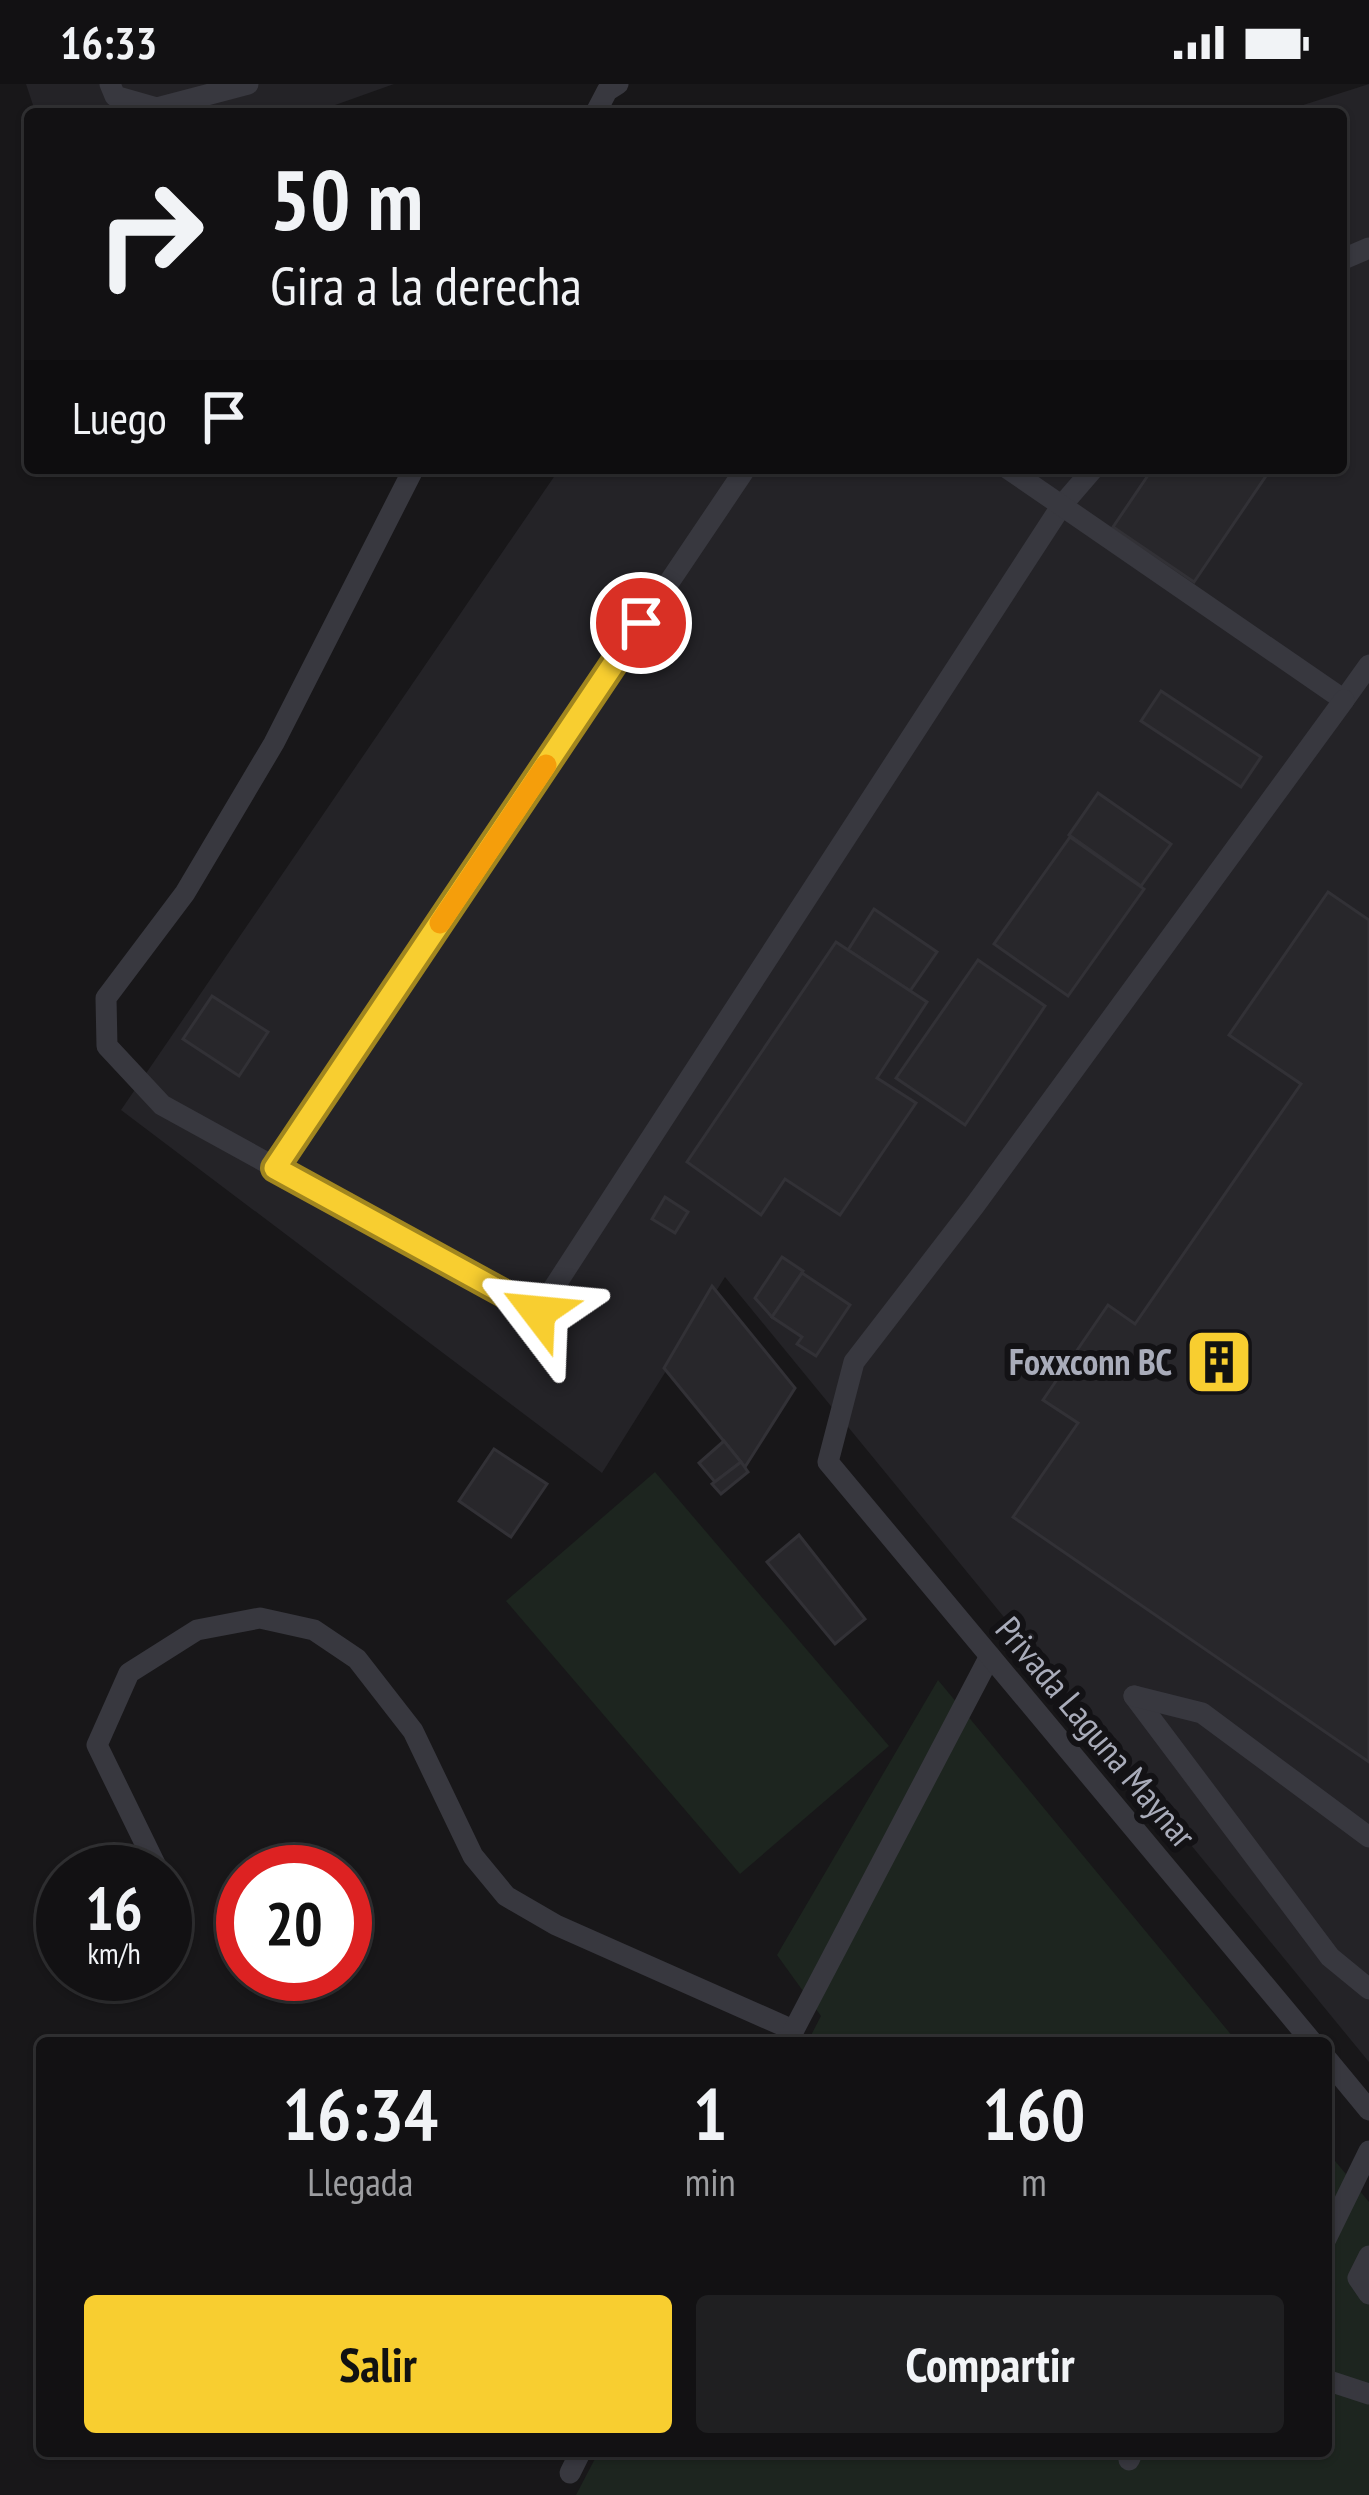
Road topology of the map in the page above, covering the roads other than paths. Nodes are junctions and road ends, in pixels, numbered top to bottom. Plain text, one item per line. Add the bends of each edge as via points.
1 (110, 84) edge
2 (248, 84) edge
3 (618, 84) edge
4 (599, 108) edge
5 (411, 474) edge
6 (742, 474) edge
7 (1016, 474) edge
8 (1089, 474) edge
9 (1062, 505) junction
10 (1369, 665) edge
11 (1344, 700) junction
12 (275, 1168) junction
13 (990, 1656) junction
14 (1369, 1837) edge
15 (146, 1845) edge
16 (1369, 1989) edge
17 (790, 2036) edge
18 (1308, 2037) edge
19 (1332, 2066) edge
20 (1369, 2110) edge
21 (1369, 2151) edge
22 (1332, 2227) edge
23 (1369, 2256) edge
24 (1369, 2294) edge
25 (1332, 2382) edge
26 (1369, 2394) edge
27 (578, 2457) edge
28 (569, 2473) dead end

1 - 2 lane via 116,96 157,108
3 - 4 lane
5 - 12 lane via 274,743 185,893 106,998 107,1046 162,1105
6 - 12 lane
7 - 9 lane
8 - 9 lane
9 - 11 lane
9 - 12 lane via 538,1312
10 - 11 lane
11 - 13 lane, Privada Laguna Maynar via 854,1362 828,1462
13 - 17 lane
13 - 18 lane, Privada Laguna Maynar
14 - 16 lane via 1202,1713 1133,1696 1330,1957
15 - 17 lane via 97,1745 129,1673 197,1630 260,1618 314,1630 357,1659 413,1731 473,1856 506,1896
19 - 20 lane
21 - 22 lane
23 - 24 lane via 1358,2278
25 - 26 lane
27 - 28 lane

